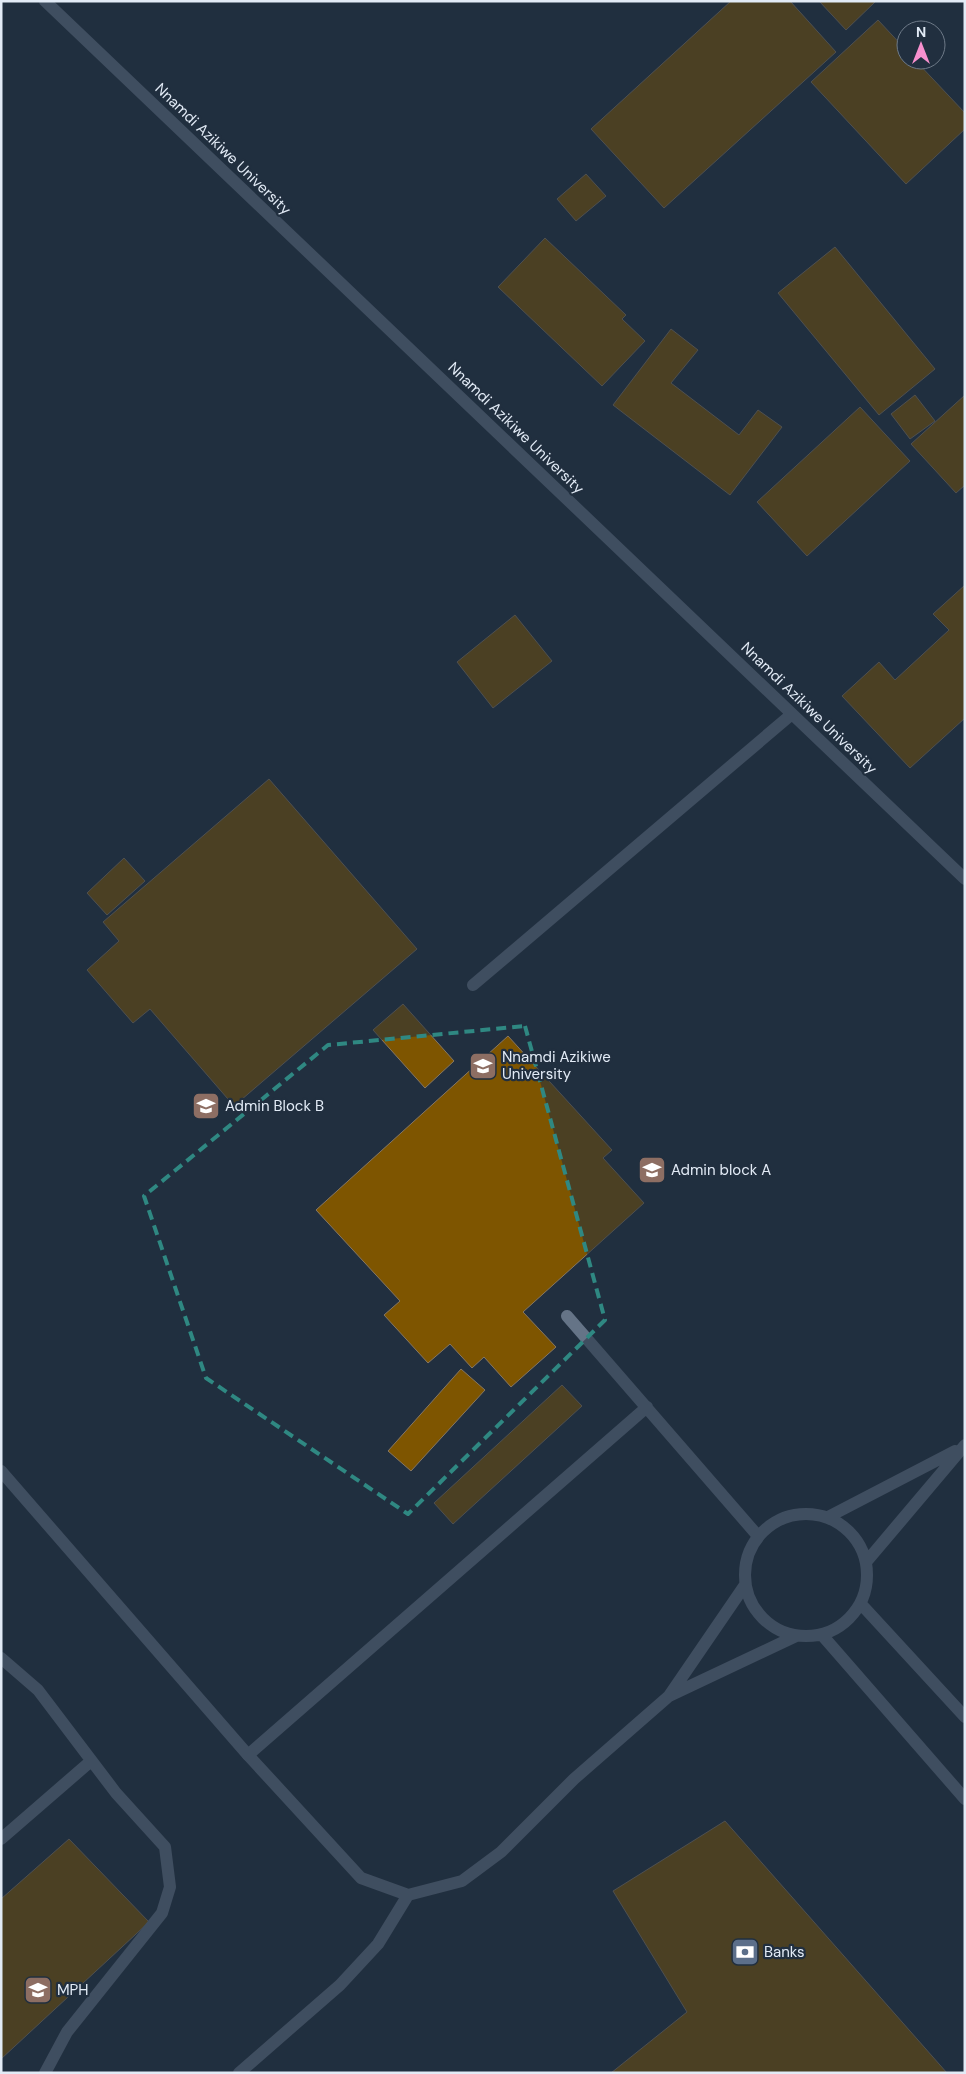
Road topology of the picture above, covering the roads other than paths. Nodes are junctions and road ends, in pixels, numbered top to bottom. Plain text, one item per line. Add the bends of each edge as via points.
1 (45, 1) edge
2 (792, 714) junction
3 (965, 879) edge
4 (473, 985) dead end
5 (567, 1316) dead end
6 (647, 1407) junction
7 (963, 1447) edge
8 (1, 1471) edge
9 (828, 1518) junction
10 (758, 1536) junction
11 (867, 1562) junction
12 (745, 1585) junction
13 (861, 1604) junction
14 (822, 1635) junction
15 (796, 1636) junction
16 (1, 1658) edge
17 (668, 1696) junction
18 (965, 1716) edge
19 (248, 1755) junction
20 (91, 1761) junction
21 (965, 1799) edge
22 (1, 1839) edge
23 (408, 1895) junction
24 (44, 2073) edge
25 (238, 2073) edge

1 - 2 street, Nnamdi Azikiwe University
2 - 3 street, Nnamdi Azikiwe University
2 - 4 street
5 - 6 street
6 - 10 street
6 - 19 street
7 - 9 street
7 - 11 street
8 - 19 street
9 - 10 street via 802,1514 778,1520
9 - 11 street via 853,1535
10 - 12 street via 746,1560
11 - 13 street
12 - 15 street via 754,1608 766,1621
12 - 17 street
13 - 14 street via 845,1623
13 - 18 street
14 - 15 street
14 - 21 street
15 - 17 street
16 - 20 street via 38,1690
17 - 23 street via 574,1779 501,1852 462,1881
19 - 23 street via 361,1878
20 - 22 street
20 - 24 street via 165,1848 170,1887 162,1914 67,2032
23 - 25 street via 378,1944 340,1985

